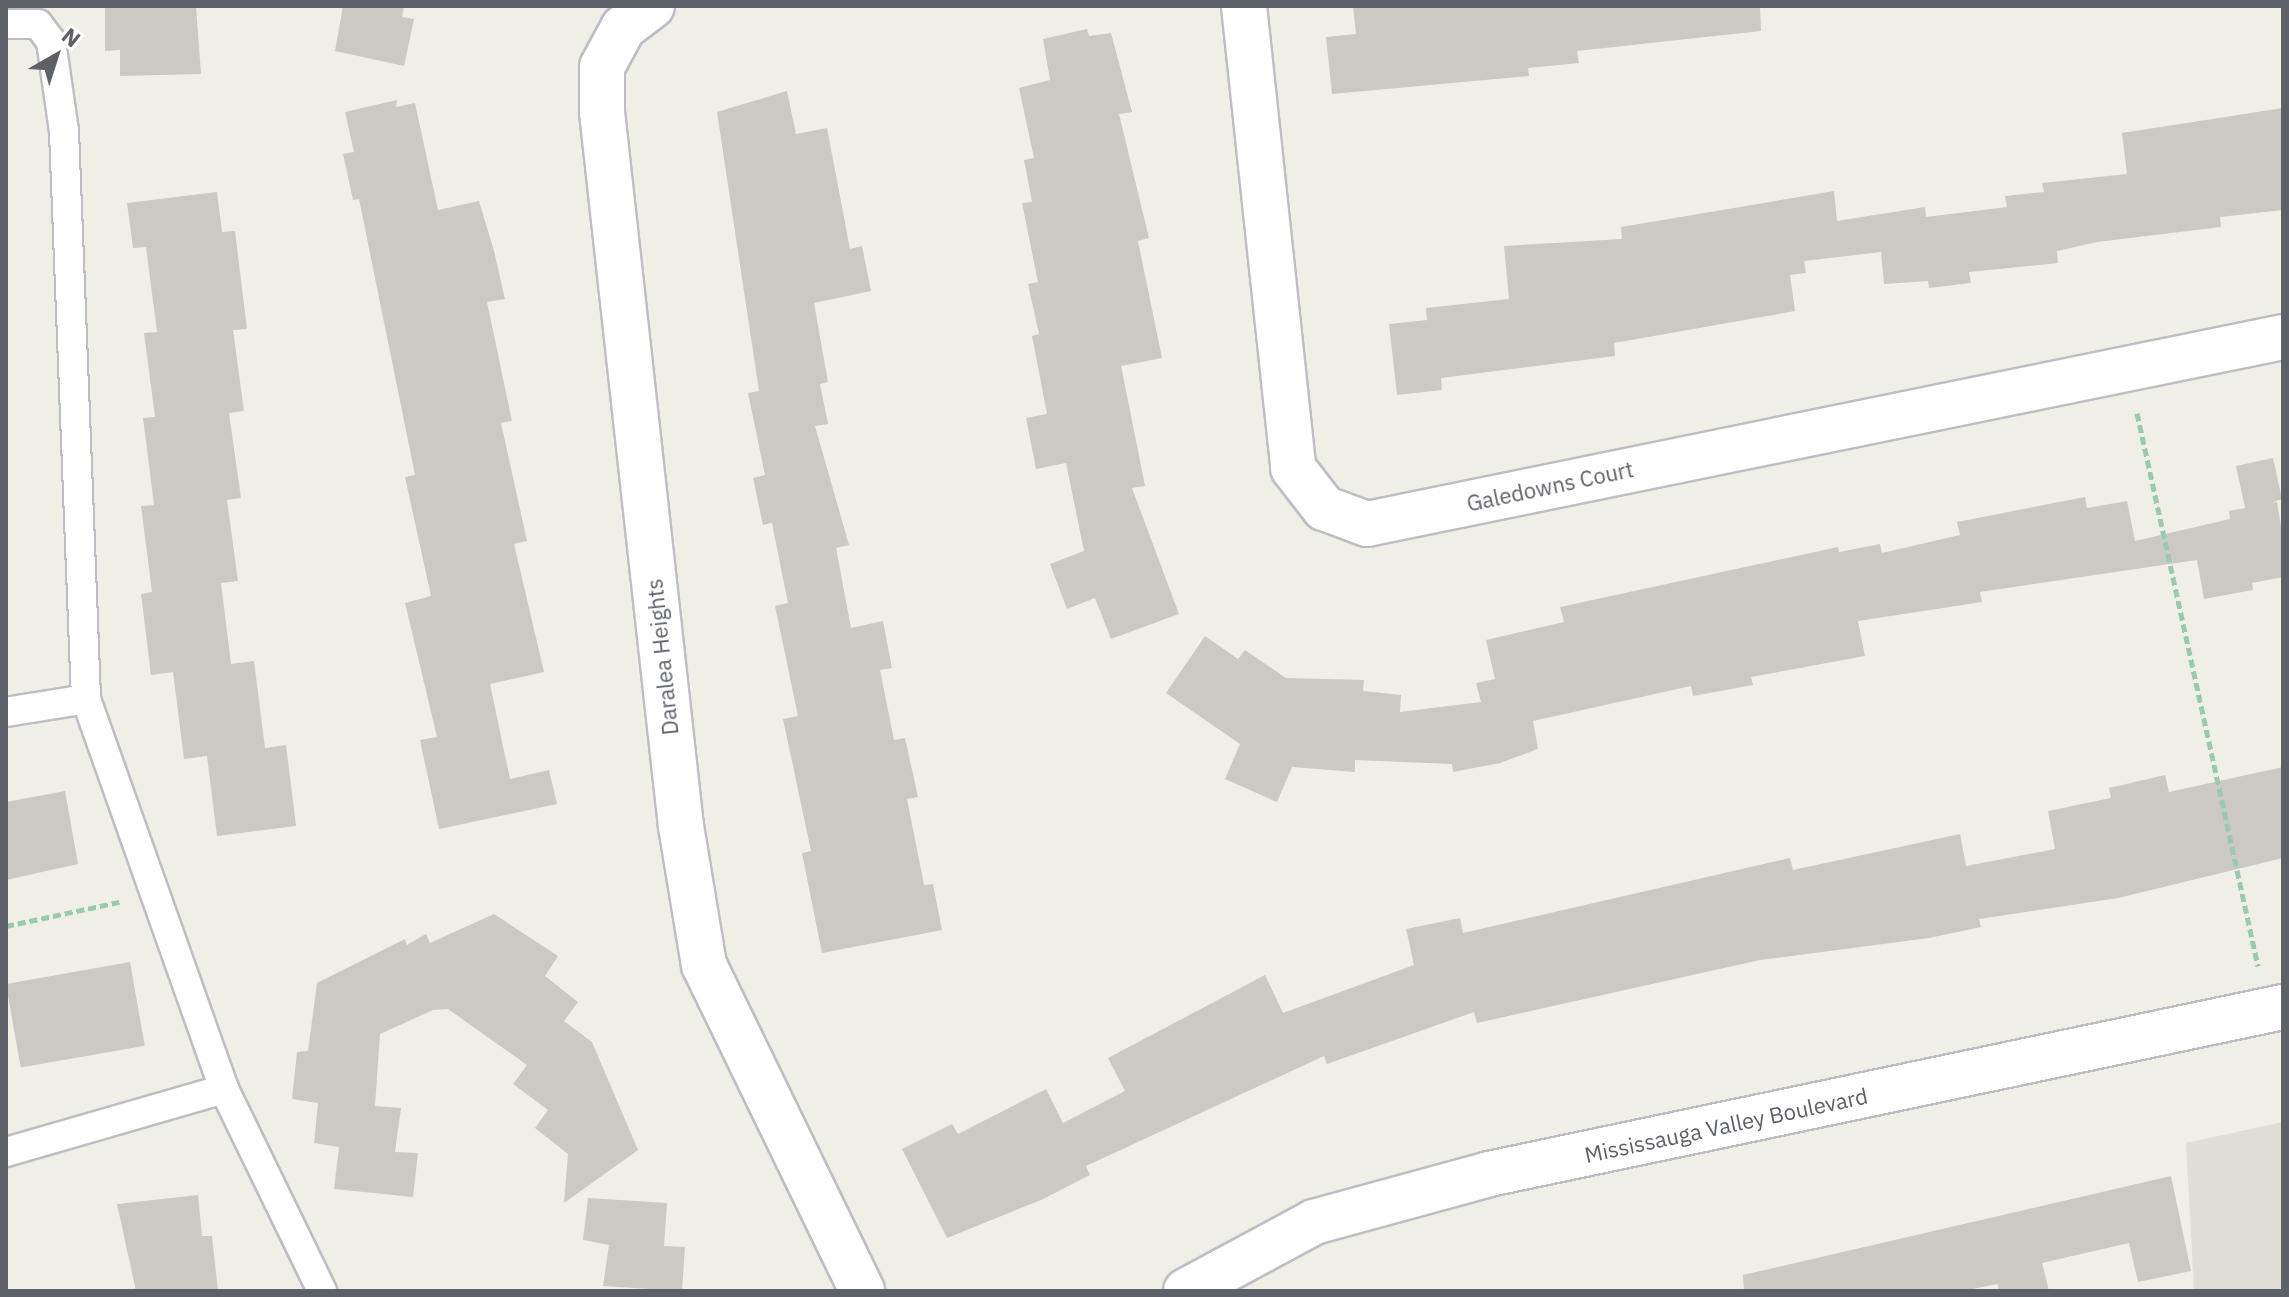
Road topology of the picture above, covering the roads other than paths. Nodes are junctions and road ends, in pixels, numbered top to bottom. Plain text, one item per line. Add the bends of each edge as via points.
1 (652, 6) edge
2 (1244, 6) edge
3 (6, 24) edge
4 (2283, 337) edge
5 (86, 699) junction
6 (6, 712) edge
7 (2275, 1009) edge
8 (224, 1089) junction
9 (6, 1152) edge
10 (322, 1291) edge
11 (862, 1291) edge
12 (1186, 1291) edge

1 - 11 street, Daralea Heights via 623,28 602,67 602,112 701,949 759,1086
2 - 4 street, Galedowns Court via 1293,468 1324,508 1367,524
3 - 5 lane via 38,24 51,41 64,131
5 - 6 lane
5 - 8 lane
7 - 12 street, Mississauga Valley Boulevard via 1489,1174 1314,1222
8 - 9 lane
8 - 10 lane

